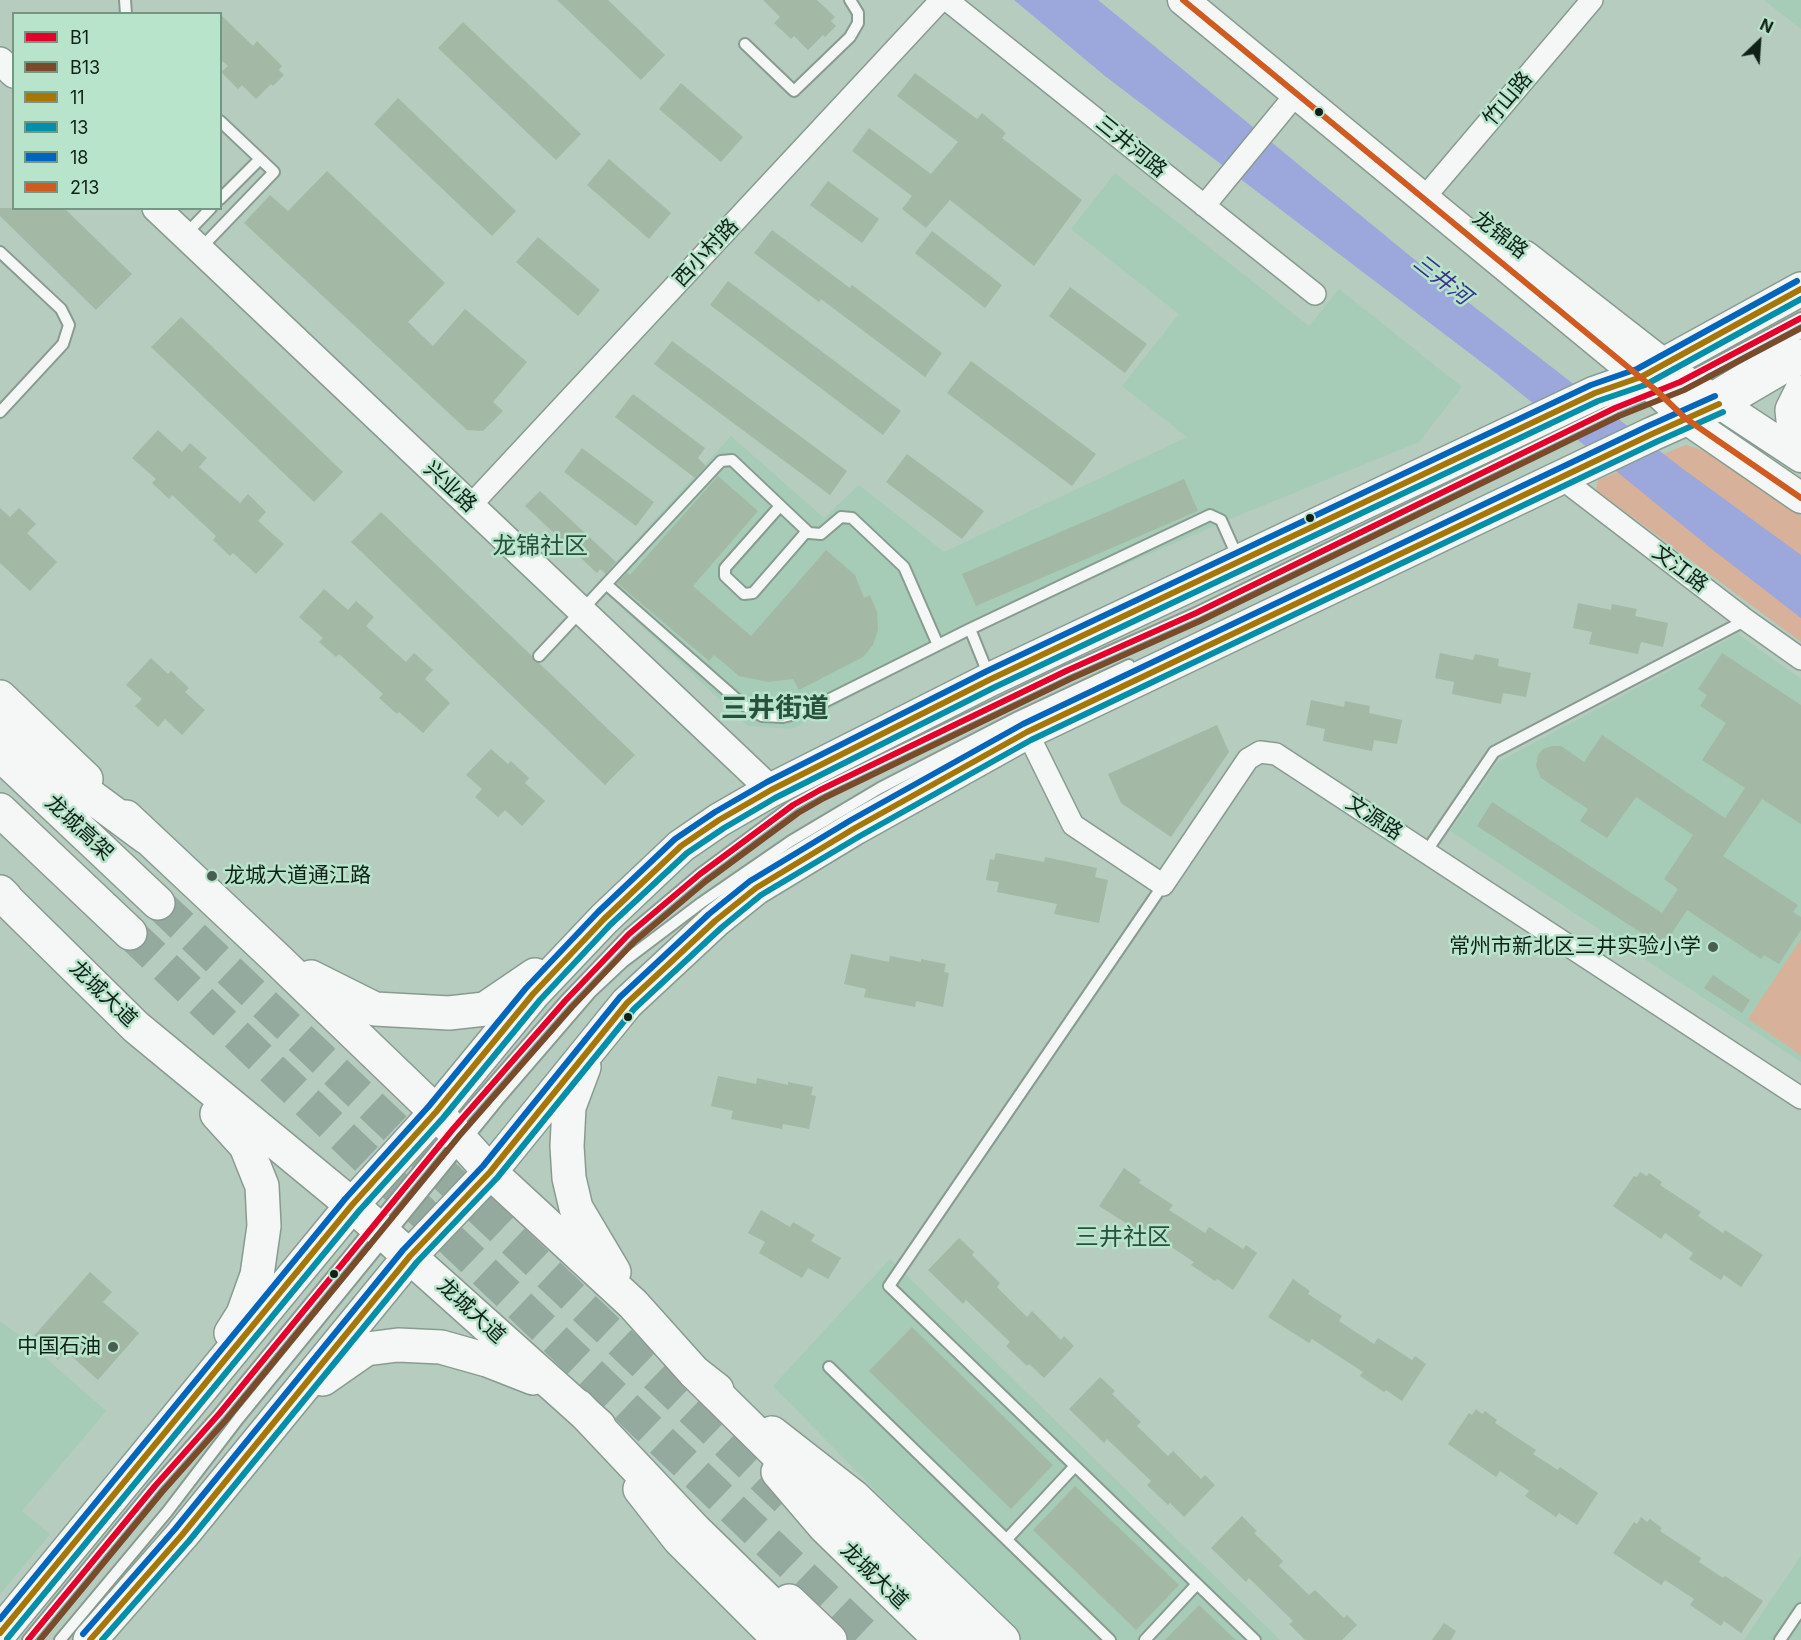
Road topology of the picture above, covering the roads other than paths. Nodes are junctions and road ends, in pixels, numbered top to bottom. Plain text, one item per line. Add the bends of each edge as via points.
1 (849, 0) edge
2 (941, 0) edge
3 (947, 0) edge
4 (1183, 0) edge
5 (1208, 0) edge
6 (1592, 0) edge
7 (745, 44) dead end
8 (1297, 93) junction
9 (222, 123) edge
10 (260, 159) junction
11 (1430, 191) junction
12 (222, 197) edge
13 (1204, 206) junction
14 (158, 210) edge
15 (210, 210) edge
16 (192, 243) junction
17 (0, 252) edge
18 (1801, 289) edge
19 (1315, 294) dead end
20 (1801, 318) edge
21 (1801, 333) edge
22 (1801, 356) edge
23 (1678, 392) junction
24 (1801, 392) edge
25 (0, 412) edge
26 (1548, 429) junction
27 (1801, 448) edge
28 (1801, 457) edge
29 (1576, 465) junction
30 (1801, 498) edge
31 (470, 506) junction
32 (780, 506) junction
33 (807, 531) junction
34 (1239, 562) junction
35 (606, 584) junction
36 (581, 610) junction
37 (1746, 620) junction
38 (970, 629) junction
39 (938, 645) junction
40 (539, 656) dead end
41 (1801, 659) edge
42 (991, 679) junction
43 (0, 697) edge
44 (0, 723) edge
45 (1027, 732) junction
46 (0, 754) edge
47 (771, 790) junction
48 (0, 810) edge
49 (146, 837) junction
50 (1426, 852) junction
51 (1163, 885) junction
52 (2, 894) edge
53 (159, 903) tunnel mouth
54 (604, 919) junction
55 (130, 933) tunnel mouth
56 (276, 958) junction
57 (136, 1027) junction
58 (604, 1030) junction
59 (1801, 1098) edge
60 (451, 1128) junction
61 (490, 1172) junction
62 (381, 1231) junction
63 (633, 1304) junction
64 (829, 1367) dead end
65 (694, 1372) junction
66 (566, 1397) junction
67 (191, 1401) junction
68 (259, 1440) junction
69 (1075, 1466) junction
70 (1006, 1539) junction
71 (1197, 1584) junction
72 (1801, 1609) edge
73 (0, 1633) edge
74 (28, 1640) edge
75 (60, 1640) edge
76 (90, 1640) edge
77 (780, 1640) edge
78 (808, 1640) edge
79 (830, 1640) edge
80 (941, 1640) edge
81 (966, 1640) edge
82 (1003, 1640) edge
83 (1110, 1640) edge
84 (1145, 1640) edge
85 (1255, 1640) edge
86 (1780, 1640) edge

1 - 7 lane via 858,14 850,37 794,91
2 - 31 street, 西小村路
3 - 13 street, 三井河路
4 - 8 main road, 龙锦路
5 - 11 main road, 龙锦路
6 - 11 street, 竹山路
8 - 11 main road, 龙锦路
8 - 13 street
9 - 10 lane
10 - 12 lane
10 - 16 lane via 274,172
11 - 23 main road, 龙锦路
13 - 19 street, 三井河路
14 - 16 street, 兴业路
15 - 16 lane
16 - 31 street, 兴业路
17 - 25 lane via 61,309 69,325 63,344
18 - 23 main road
20 - 23 lane
21 - 23 lane
22 - 23 main road
23 - 26 main road via 1605,400
23 - 28 main road, 龙锦路
23 - 29 main road via 1645,429
23 - 30 main road, 龙锦路
24 - 27 main road via 1792,410
26 - 34 main road
26 - 60 lane via 1196,613 1065,671 793,805 700,874 629,934
29 - 37 street, 文江路
29 - 45 main road
29 - 60 lane via 1367,554 1018,717 880,788 792,841 623,962 599,984 498,1100
31 - 36 street, 兴业路
32 - 33 lane
32 - 33 lane via 725,568 724,576 744,594 753,593
32 - 35 lane via 732,460 721,461
33 - 39 lane via 821,534 841,516 852,518 904,567
34 - 38 lane via 1221,520 1210,515
34 - 42 main road
35 - 36 lane
35 - 39 lane via 741,704 762,716 804,712
36 - 40 lane
36 - 47 street, 兴业路
37 - 41 street, 文江路
37 - 50 lane via 1494,752
38 - 39 lane
38 - 42 lane
42 - 47 main road
43 - 49 main road
44 - 49 main road via 35,755
45 - 51 street via 1073,825
45 - 58 main road via 756,888 627,1003
46 - 53 main road, 龙城高架
47 - 54 main road via 681,846
48 - 55 main road, 龙城高架
49 - 56 main road
50 - 51 street, 文源路 via 1276,754 1260,752 1248,759
50 - 59 street, 文源路
51 - 69 lane via 889,1286
52 - 57 main road, 龙城大道
54 - 56 main road via 539,972 485,1009 449,1013 375,1009
54 - 60 main road via 533,994
56 - 60 main road
57 - 62 main road, 龙城大道
57 - 67 main road via 246,1146 262,1186 264,1226 257,1275 243,1314
58 - 61 main road
58 - 63 main road via 579,1077 569,1107 569,1178 576,1208
60 - 61 main road
60 - 62 main road
60 - 62 lane
61 - 62 main road
61 - 63 main road
62 - 66 main road, 龙城大道
62 - 67 main road
62 - 68 main road
62 - 74 lane via 148,1494
62 - 75 lane via 167,1512
63 - 65 main road
64 - 70 lane
65 - 80 main road, 龙城大道 via 825,1527
65 - 81 main road
65 - 82 main road via 854,1497
66 - 68 main road via 487,1360 441,1347 398,1345 366,1349 316,1383
66 - 77 main road via 679,1539
66 - 78 main road
66 - 79 main road, 龙城大道
67 - 73 main road
68 - 76 main road
69 - 70 lane
69 - 71 lane
70 - 83 lane
71 - 84 lane
71 - 85 lane
72 - 86 lane

